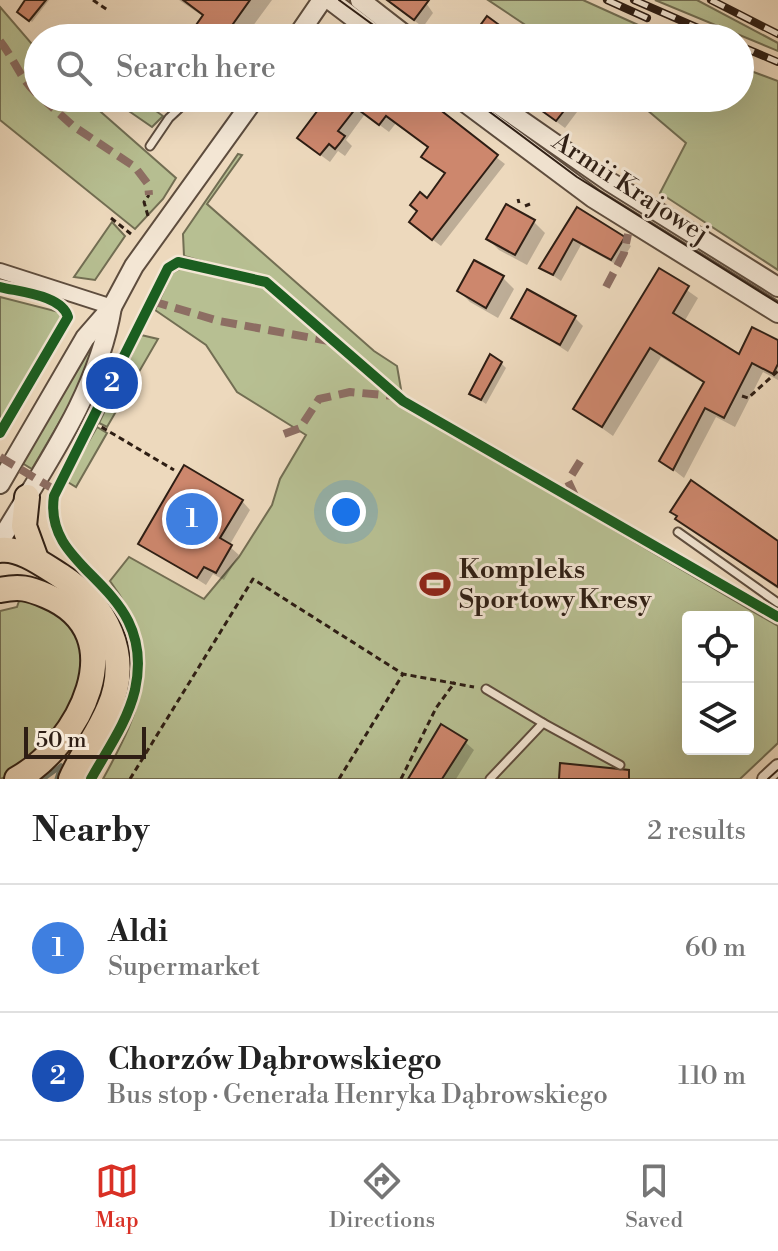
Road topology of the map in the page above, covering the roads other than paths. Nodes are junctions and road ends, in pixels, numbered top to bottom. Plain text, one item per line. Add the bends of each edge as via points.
1 (322, 0) edge
2 (330, 0) edge
3 (360, 0) edge
4 (306, 24) edge
5 (362, 24) edge
6 (391, 24) edge
7 (175, 112) edge
8 (245, 112) edge
9 (478, 112) edge
10 (509, 112) edge
11 (150, 146) dead end
12 (581, 162) junction
13 (604, 178) junction
14 (572, 182) junction
15 (593, 198) junction
16 (661, 213) junction
17 (650, 233) junction
18 (0, 271) edge
19 (778, 287) edge
20 (112, 307) junction
21 (778, 313) edge
22 (0, 484) edge
23 (27, 497) junction
24 (678, 532) dead end
25 (0, 541) edge
26 (0, 550) edge
27 (36, 559) junction
28 (0, 565) edge
29 (11, 588) edge
30 (778, 603) edge
31 (486, 689) road end
32 (543, 723) junction
33 (620, 765) dead end
34 (778, 767) edge
35 (17, 779) edge
36 (71, 779) edge
37 (490, 779) edge
38 (765, 779) edge

1 - 4 street
2 - 5 street
3 - 6 street
7 - 11 lane
8 - 20 street via 134,266
9 - 14 street, Armii Krajowej
10 - 12 street, Armii Krajowej
12 - 13 street, Armii Krajowej
12 - 14 street
13 - 15 street
13 - 16 street, Armii Krajowej
14 - 15 street, Armii Krajowej
15 - 17 street, Armii Krajowej
16 - 17 street
16 - 19 street, Armii Krajowej
17 - 21 street, Armii Krajowej
18 - 20 street
20 - 22 street via 85,338
20 - 23 street via 106,344 92,378
23 - 25 street
23 - 27 main road via 24,526
24 - 30 lane
26 - 27 main road
27 - 36 main road via 99,608 114,643 117,685
28 - 29 main road
29 - 35 main road via 54,599 75,615 86,633 94,671 76,721 52,754
31 - 32 lane
32 - 33 lane
32 - 37 lane
34 - 38 street

